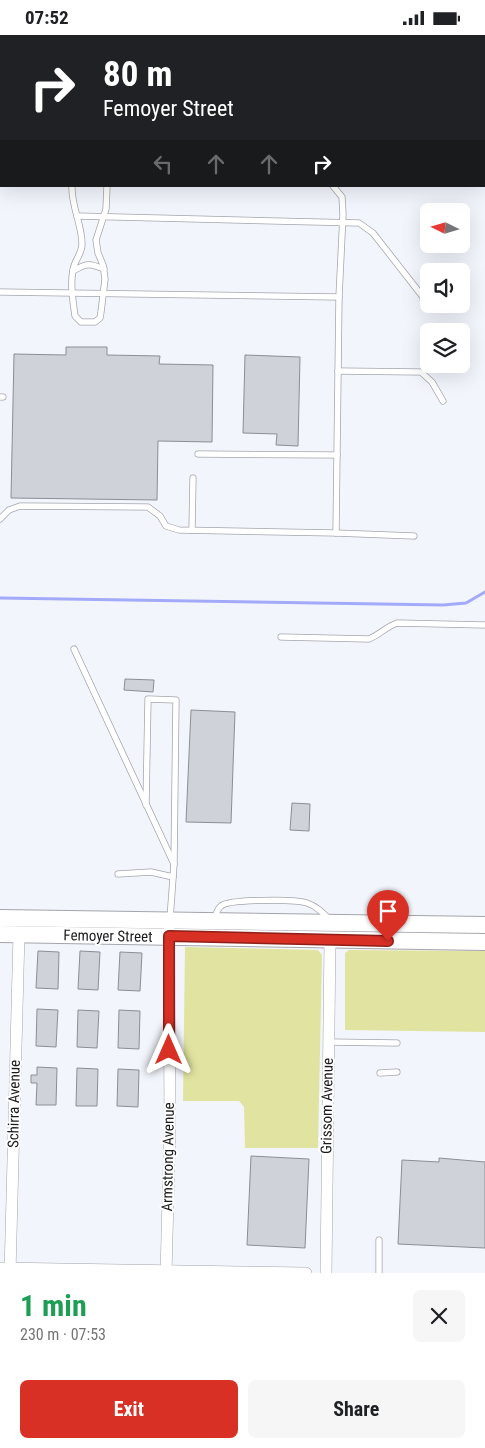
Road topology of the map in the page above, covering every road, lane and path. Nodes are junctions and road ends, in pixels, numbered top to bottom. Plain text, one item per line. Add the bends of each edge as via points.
1 (72, 187) edge
2 (108, 187) edge
3 (334, 187) edge
4 (77, 216) junction
5 (105, 217) junction
6 (343, 223) junction
7 (104, 269) junction
8 (73, 271) junction
9 (0, 292) edge
10 (72, 293) junction
11 (104, 294) junction
12 (420, 294) edge
13 (339, 297) junction
14 (338, 371) junction
15 (443, 401) dead end
16 (198, 454) dead end
17 (337, 455) junction
18 (193, 478) dead end
19 (0, 519) edge
20 (192, 530) junction
21 (336, 533) junction
22 (414, 536) dead end
23 (485, 625) edge
24 (281, 637) dead end
25 (74, 649) dead end
26 (146, 805) junction
27 (174, 864) junction
28 (118, 874) dead end
29 (173, 877) junction
30 (0, 918) edge
31 (332, 923) junction
32 (485, 925) edge
33 (170, 929) junction
34 (0, 934) edge
35 (19, 934) junction
36 (270, 939) junction
37 (330, 940) junction
38 (485, 942) edge
39 (328, 1042) junction
40 (397, 1043) dead end
41 (397, 1072) dead end
42 (380, 1073) dead end
43 (379, 1240) dead end
44 (7, 1270) edge
45 (166, 1272) edge
46 (306, 1273) edge
47 (326, 1273) edge
48 (379, 1273) edge

1 - 4 lane
2 - 5 lane
3 - 6 lane via 342,197
4 - 5 lane
4 - 8 lane via 82,246
5 - 6 lane
5 - 7 lane via 96,240
6 - 12 lane via 359,223 372,233
6 - 13 lane
7 - 8 lane via 85,264
7 - 11 lane
8 - 10 lane
9 - 10 lane
10 - 11 lane
10 - 11 lane via 75,316 81,322 95,322 100,317
11 - 13 lane
13 - 14 lane
14 - 15 lane via 421,372 432,382
14 - 17 lane
16 - 17 lane
17 - 21 lane
18 - 20 lane
19 - 20 lane via 9,510 20,506 148,507 166,525
20 - 21 lane
21 - 22 lane
23 - 24 lane via 397,623 368,639
25 - 26 lane
26 - 27 lane
26 - 27 lane via 148,699 176,700
27 - 29 lane
28 - 29 lane via 151,872
29 - 33 lane
30 - 33 street, Femoyer Street
31 - 32 street, Femoyer Street
31 - 33 street, Femoyer Street via 214,921
31 - 36 street via 328,931 297,931
33 - 35 street, Femoyer Street
33 - 36 street, Femoyer Street
33 - 45 street, Armstrong Avenue
34 - 35 street, Femoyer Street
35 - 44 street, Schirra Avenue
36 - 37 street, Femoyer Street
37 - 38 street, Femoyer Street
37 - 39 street, Grissom Avenue
39 - 40 lane
39 - 47 street, Grissom Avenue
41 - 42 lane
43 - 48 lane
44 - 45 street
45 - 46 street

